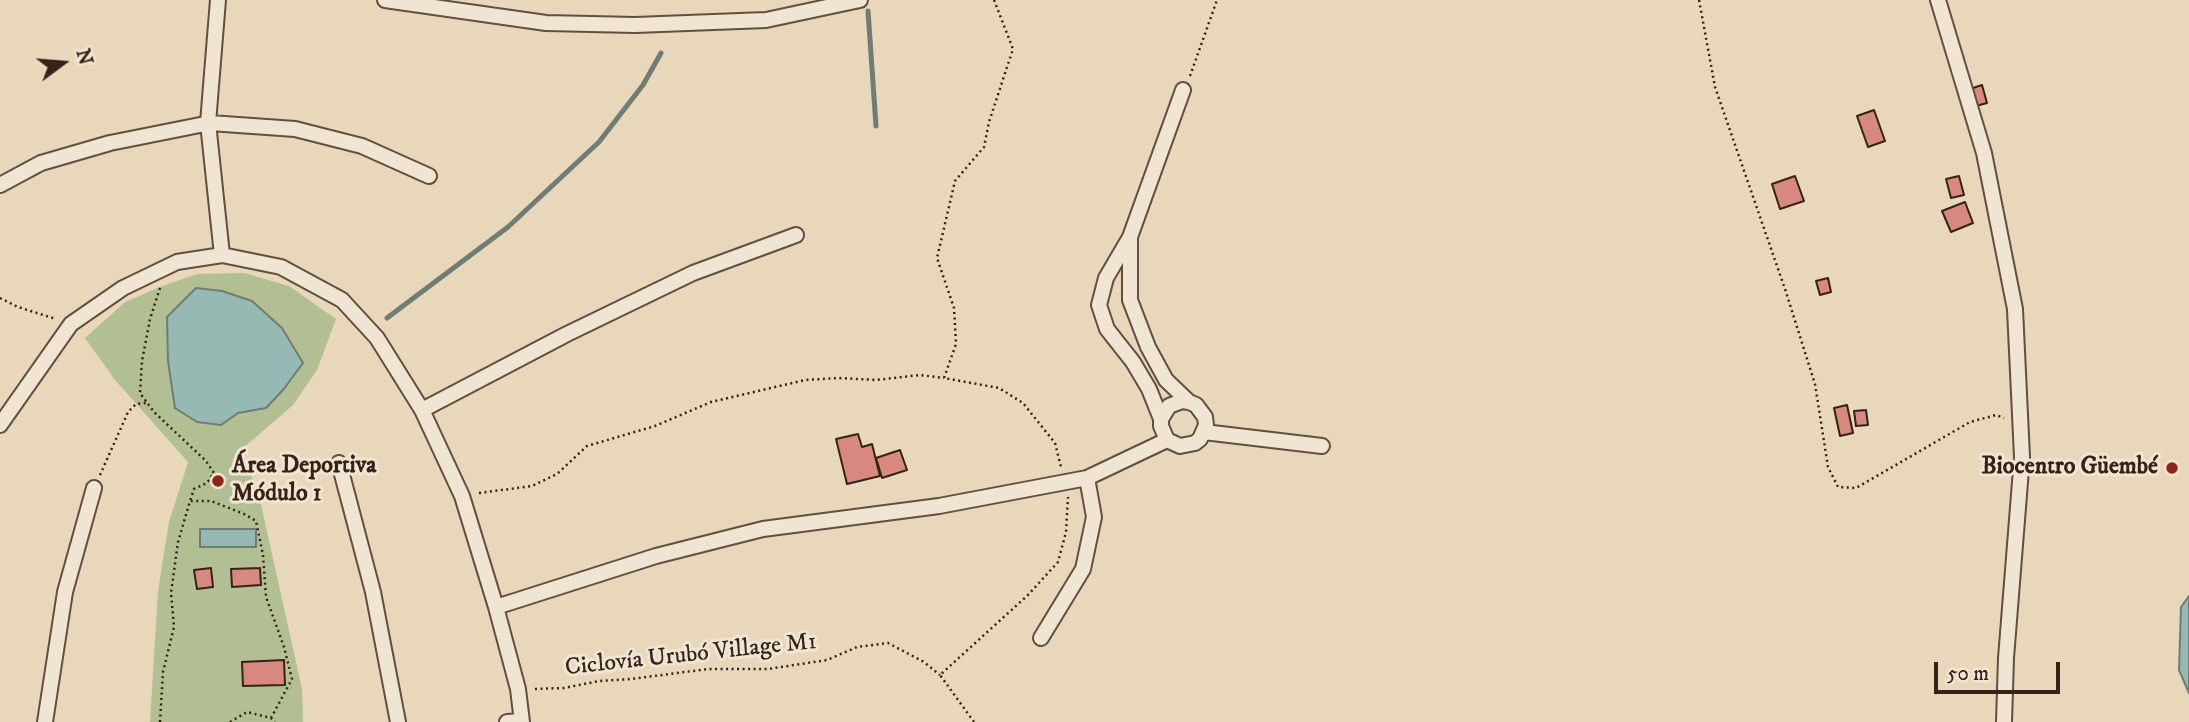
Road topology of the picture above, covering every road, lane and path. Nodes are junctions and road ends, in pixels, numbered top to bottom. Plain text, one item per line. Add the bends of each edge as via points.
1 (218, 0) edge
2 (385, 0) edge
3 (860, 0) edge
4 (994, 0) edge
5 (1217, 0) edge
6 (1699, 0) edge
7 (1938, 0) edge
8 (1183, 90) joint
9 (208, 123) junction
10 (429, 176) dead end
11 (0, 185) edge
12 (796, 234) dead end
13 (1130, 237) junction
14 (222, 255) junction
15 (167, 266) junction
16 (0, 298) edge
17 (71, 324) junction
18 (944, 378) junction
19 (1189, 402) junction
20 (147, 403) junction
21 (422, 410) junction
22 (1161, 419) junction
23 (2020, 423) junction
24 (0, 425) edge
25 (1204, 432) junction
26 (1167, 440) junction
27 (1322, 446) dead end
28 (339, 463) dead end
29 (1087, 478) junction
30 (1065, 482) junction
31 (94, 488) joint
32 (461, 496) junction
33 (190, 501) junction
34 (496, 607) junction
35 (1041, 638) dead end
36 (940, 675) junction
37 (518, 690) junction
38 (271, 718) junction
39 (45, 722) edge
40 (160, 722) edge
41 (230, 722) edge
42 (275, 722) edge
43 (398, 722) edge
44 (517, 722) edge
45 (974, 722) edge
46 (2004, 722) edge

1 - 9 street
2 - 3 street via 546,23 635,25 766,20
4 - 18 path via 1013,49 984,146 955,181 937,258 954,308 956,344
5 - 8 path
6 - 23 path via 1715,86 1811,372 1828,467 1838,487 1856,488 1970,422 1996,415
7 - 23 street via 1992,188 2015,309
8 - 13 street
9 - 10 street via 295,130 362,146
9 - 11 street via 41,163
9 - 14 street
12 - 21 street via 670,284
13 - 19 street via 1130,300 1166,380
13 - 22 street via 1106,278 1099,305 1107,329 1133,362
14 - 15 street
14 - 21 street via 281,267 342,300 377,338
15 - 17 street via 123,288
15 - 20 path via 142,361 140,393
16 - 17 path
17 - 24 street
18 - 30 path via 999,388 1023,403 1055,443
18 - 32 path via 805,380 711,402 655,426 587,446 556,474 532,486
19 - 22 street via 1175,403
19 - 25 street via 1205,417
20 - 31 path via 136,404 128,412
20 - 33 path via 214,473 194,489
21 - 32 street
22 - 26 street
23 - 46 street via 2022,457
25 - 26 street via 1187,446
25 - 27 street
26 - 29 street
28 - 43 street via 373,592
29 - 30 street
29 - 35 street via 1094,517 1083,569
30 - 34 street via 939,506 763,529 656,556
30 - 36 path via 1066,532 1058,562
31 - 39 street via 65,592
32 - 34 street
33 - 38 path via 211,501 256,521 266,597 292,679
33 - 40 path via 171,593 174,627 163,672
34 - 37 street
36 - 37 path, Ciclovía Urubó Village M1 via 888,643 857,647 827,660 768,669 708,669
36 - 45 path, Ciclovía Urubó Village M1
37 - 44 street
38 - 41 path via 247,712
38 - 42 path

